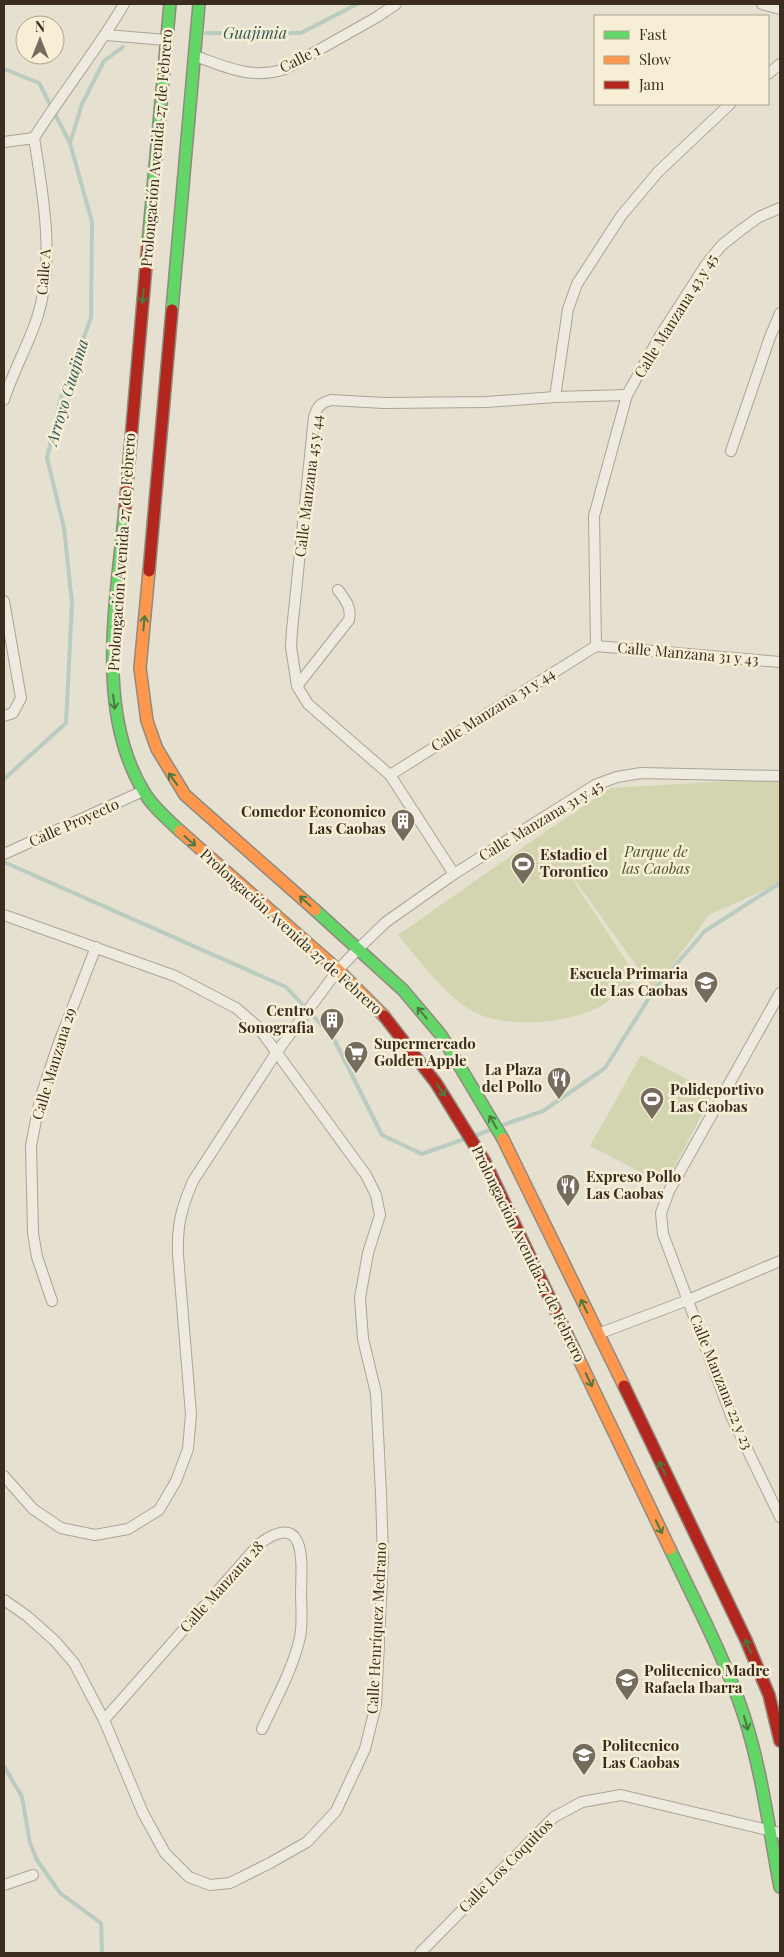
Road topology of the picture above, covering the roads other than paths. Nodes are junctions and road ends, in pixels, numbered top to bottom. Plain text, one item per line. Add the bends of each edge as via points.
1 (124, 4) edge
2 (170, 4) edge
3 (198, 4) edge
4 (396, 4) edge
5 (762, 4) edge
6 (777, 7) edge
7 (106, 35) junction
8 (166, 40) junction
9 (195, 56) junction
10 (780, 64) edge
11 (769, 73) edge
12 (729, 105) edge
13 (34, 138) junction
14 (4, 142) edge
15 (780, 208) edge
16 (780, 313) edge
17 (627, 395) junction
18 (555, 397) junction
19 (4, 400) edge
20 (731, 451) dead end
21 (338, 590) dead end
22 (4, 601) edge
23 (596, 646) junction
24 (780, 662) edge
25 (297, 686) junction
26 (4, 716) edge
27 (390, 775) junction
28 (780, 776) edge
29 (143, 792) junction
30 (4, 854) edge
31 (454, 874) junction
32 (4, 915) edge
33 (96, 948) junction
34 (359, 948) junction
35 (338, 970) junction
36 (780, 993) edge
37 (276, 1053) junction
38 (780, 1261) edge
39 (688, 1300) junction
40 (52, 1301) dead end
41 (598, 1334) junction
42 (4, 1476) edge
43 (780, 1517) edge
44 (4, 1600) edge
45 (104, 1720) junction
46 (262, 1729) dead end
47 (780, 1742) edge
48 (775, 1831) edge
49 (33, 1875) dead end
50 (4, 1885) edge
51 (780, 1887) edge
52 (420, 1953) edge

1 - 7 street
2 - 8 main road, Prolongación Avenida 27 de Febrero
3 - 9 main road, Prolongación Avenida 27 de Febrero
4 - 9 street, Calle 1 via 285,69 269,74 238,71
5 - 6 street
7 - 8 street
7 - 13 street
8 -> 29 main road, Prolongación Avenida 27 de Febrero via 112,669 119,733
34 -> 9 main road, Prolongación Avenida 27 de Febrero via 185,796 165,768 153,742 143,705 141,658
10 - 11 street
12 - 18 street via 658,172 621,216 577,284 568,309
13 - 14 street
13 - 19 street, Calle A via 42,184 47,261 45,290 38,316
15 - 17 street, Calle Manzana 43 y 45 via 741,230 707,263
16 - 20 street
17 - 18 street, Calle Manzana 45 y 44
17 - 23 street, Calle Manzana 43 y 45 via 594,516
18 - 25 street, Calle Manzana 45 y 44 via 487,402 322,402 314,417 292,630 291,647
21 - 25 street via 348,606 349,620
22 - 26 street via 21,698 13,714
23 - 24 street, Calle Manzana 31 y 43
23 - 27 street, Calle Manzana 31 y 44
25 - 27 street, Calle Manzana 45 y 44 via 308,704
27 - 31 street
28 - 31 street, Calle Manzana 31 y 45 via 641,773 617,777 595,785
29 - 30 street, Calle Proyecto
29 -> 35 main road, Prolongación Avenida 27 de Febrero via 178,831
31 - 34 street, Calle Manzana 31 y 45 via 386,922
32 - 33 street, Calle Henríquez Medrano
33 - 37 street, Calle Henríquez Medrano via 175,976 236,1008 258,1027
33 - 40 street, Calle Manzana 29 via 40,1099 31,1146 33,1233 37,1257
34 - 35 street, Calle Manzana 31 y 45
41 -> 34 main road, Prolongación Avenida 27 de Febrero via 508,1147 479,1096 441,1035
35 - 37 street, Calle Manzana 31 y 45
35 -> 48 main road, Prolongación Avenida 27 de Febrero via 387,1018 422,1061 485,1162 726,1668 744,1716
36 - 39 street, Calle Manzana 22 y 23 via 669,1191 662,1213 662,1234
37 - 42 street, Calle Manzana 31 y 45 via 193,1181 184,1203 178,1230 178,1255 191,1414 188,1449 176,1481 159,1510 128,1529 95,1534 61,1528 33,1509
37 - 45 street, Calle Henríquez Medrano via 366,1175 376,1195 380,1215 368,1253 360,1298 363,1339 376,1393 383,1557 376,1705 365,1749 336,1811 307,1842 230,1883 210,1885 189,1877 165,1853 143,1812
38 - 39 street
39 - 41 street
39 - 43 street, Calle Manzana 22 y 23 via 732,1418
47 -> 41 main road, Prolongación Avenida 27 de Febrero via 769,1695 746,1640
44 - 45 street, Calle Henríquez Medrano via 55,1641 74,1663
45 - 46 street, Calle Manzana 28 via 259,1544 282,1532 293,1536 300,1544 300,1636 291,1668
48 - 51 main road, Prolongación Avenida 27 de Febrero
48 - 52 street, Calle Los Coquitos via 621,1795 582,1802 554,1816
49 - 50 street

